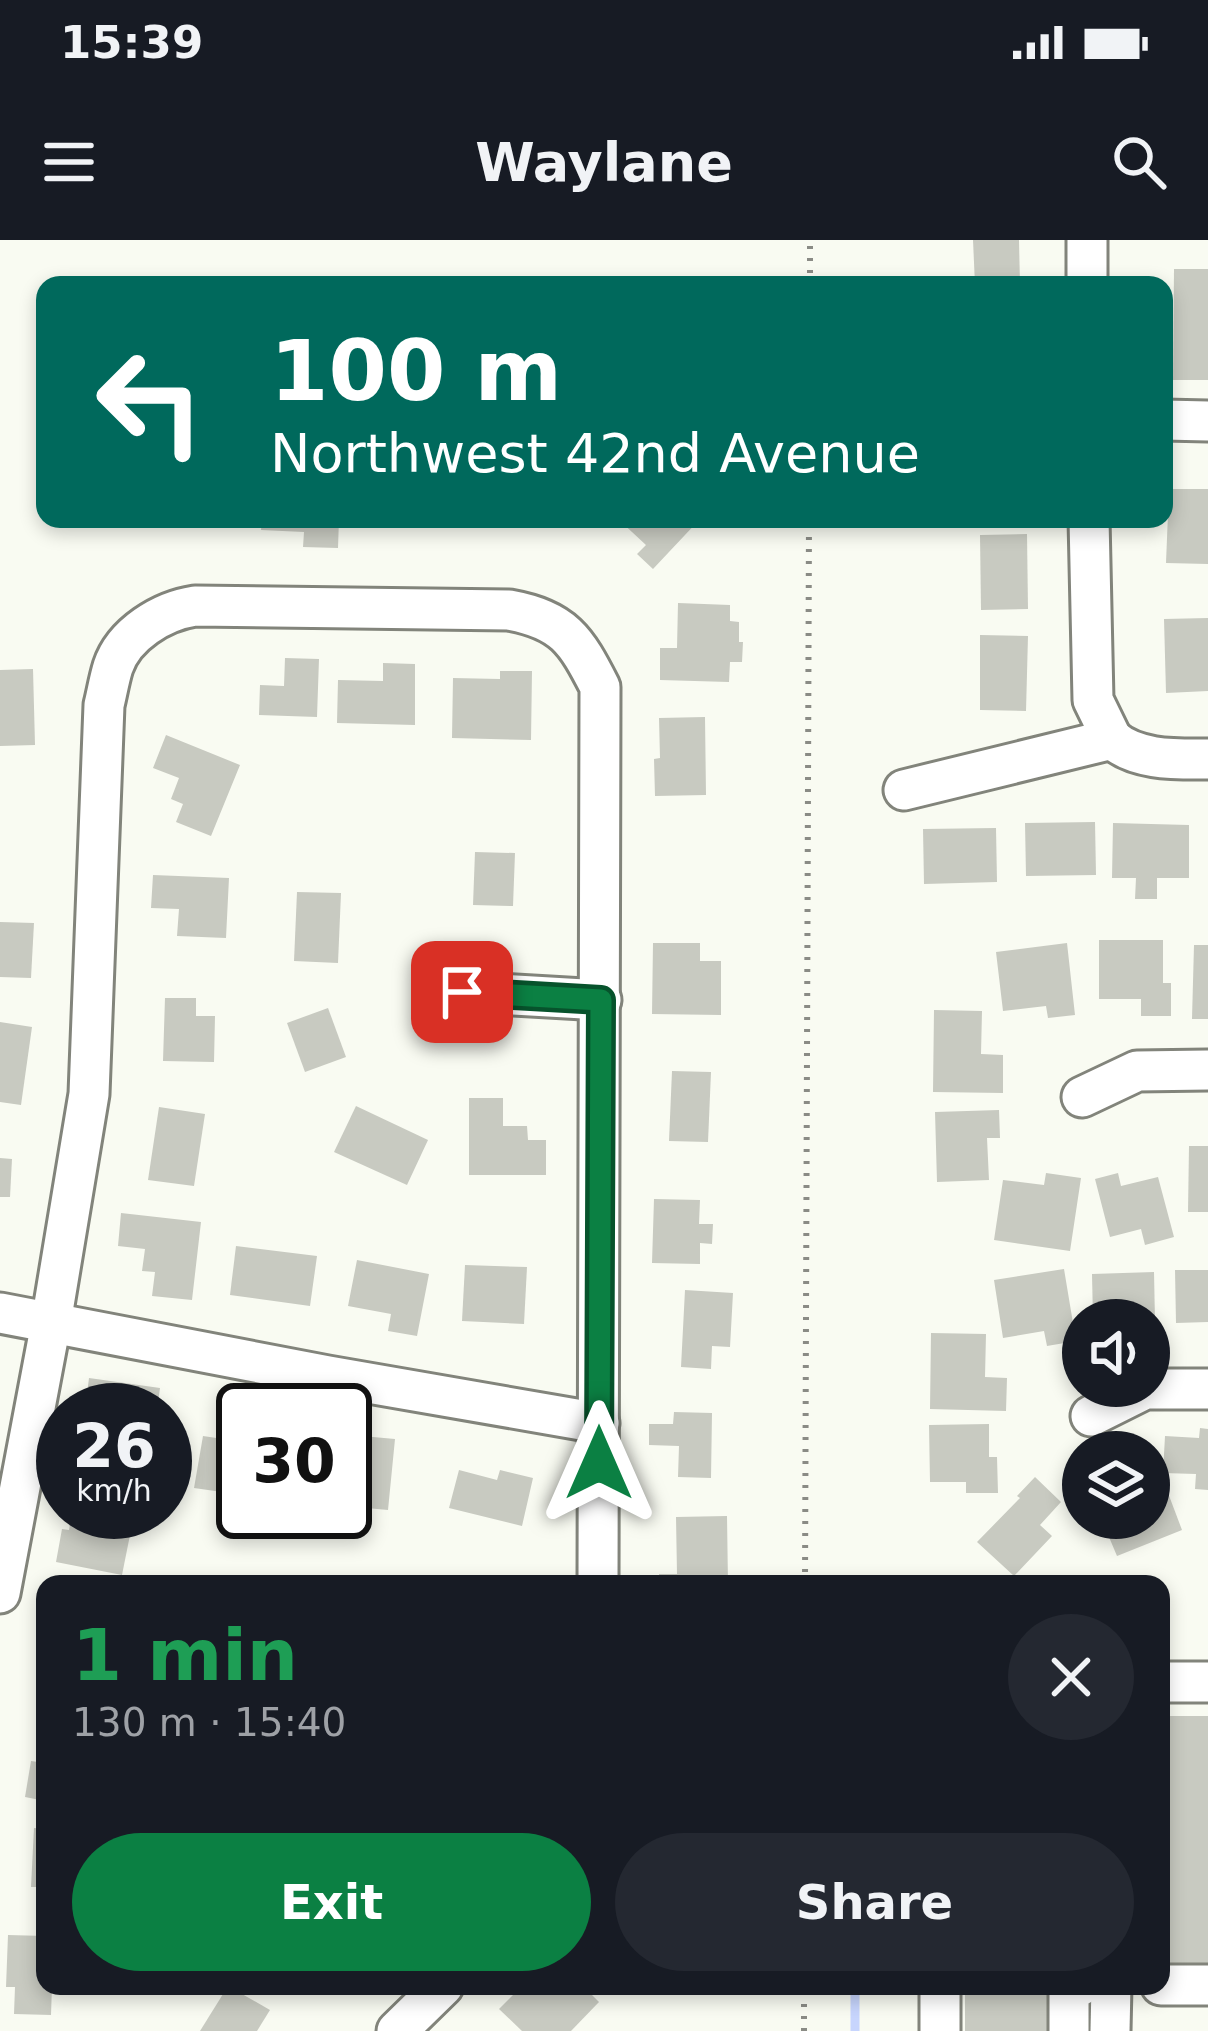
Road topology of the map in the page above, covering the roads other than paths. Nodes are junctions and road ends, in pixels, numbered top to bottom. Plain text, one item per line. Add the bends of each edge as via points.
1 (1087, 240) edge
2 (1087, 276) edge
3 (1173, 419) edge
4 (1208, 421) edge
5 (1089, 528) edge
6 (1112, 739) junction
7 (1208, 759) edge
8 (904, 790) dead end
9 (462, 992) dead end
10 (601, 1000) junction
11 (1208, 1070) edge
12 (1082, 1097) dead end
13 (0, 1313) edge
14 (52, 1323) junction
15 (1208, 1389) edge
16 (1091, 1416) dead end
17 (599, 1423) junction
18 (598, 1575) edge
19 (0, 1593) edge
20 (1170, 1682) edge
21 (1208, 1682) edge
22 (1170, 1985) edge
23 (1208, 1985) edge
24 (434, 1995) edge
25 (940, 1995) edge
26 (1069, 1995) edge
27 (1111, 1995) edge
28 (397, 2031) edge
29 (940, 2031) edge
30 (1069, 2031) edge
31 (1111, 2031) edge

1 - 2 street
3 - 4 street
5 - 6 street via 1094,700
6 - 7 street via 1164,759
6 - 8 street
9 - 10 street
10 - 14 street via 600,687 561,629 509,610 195,606 160,616 114,662 104,706 88,1094
10 - 17 street
11 - 12 street via 1137,1071
13 - 14 street
14 - 17 street
14 - 19 street
15 - 16 street via 1145,1389
17 - 18 street
20 - 21 street
22 - 23 street
24 - 28 street
25 - 29 street
26 - 30 street
27 - 31 street

